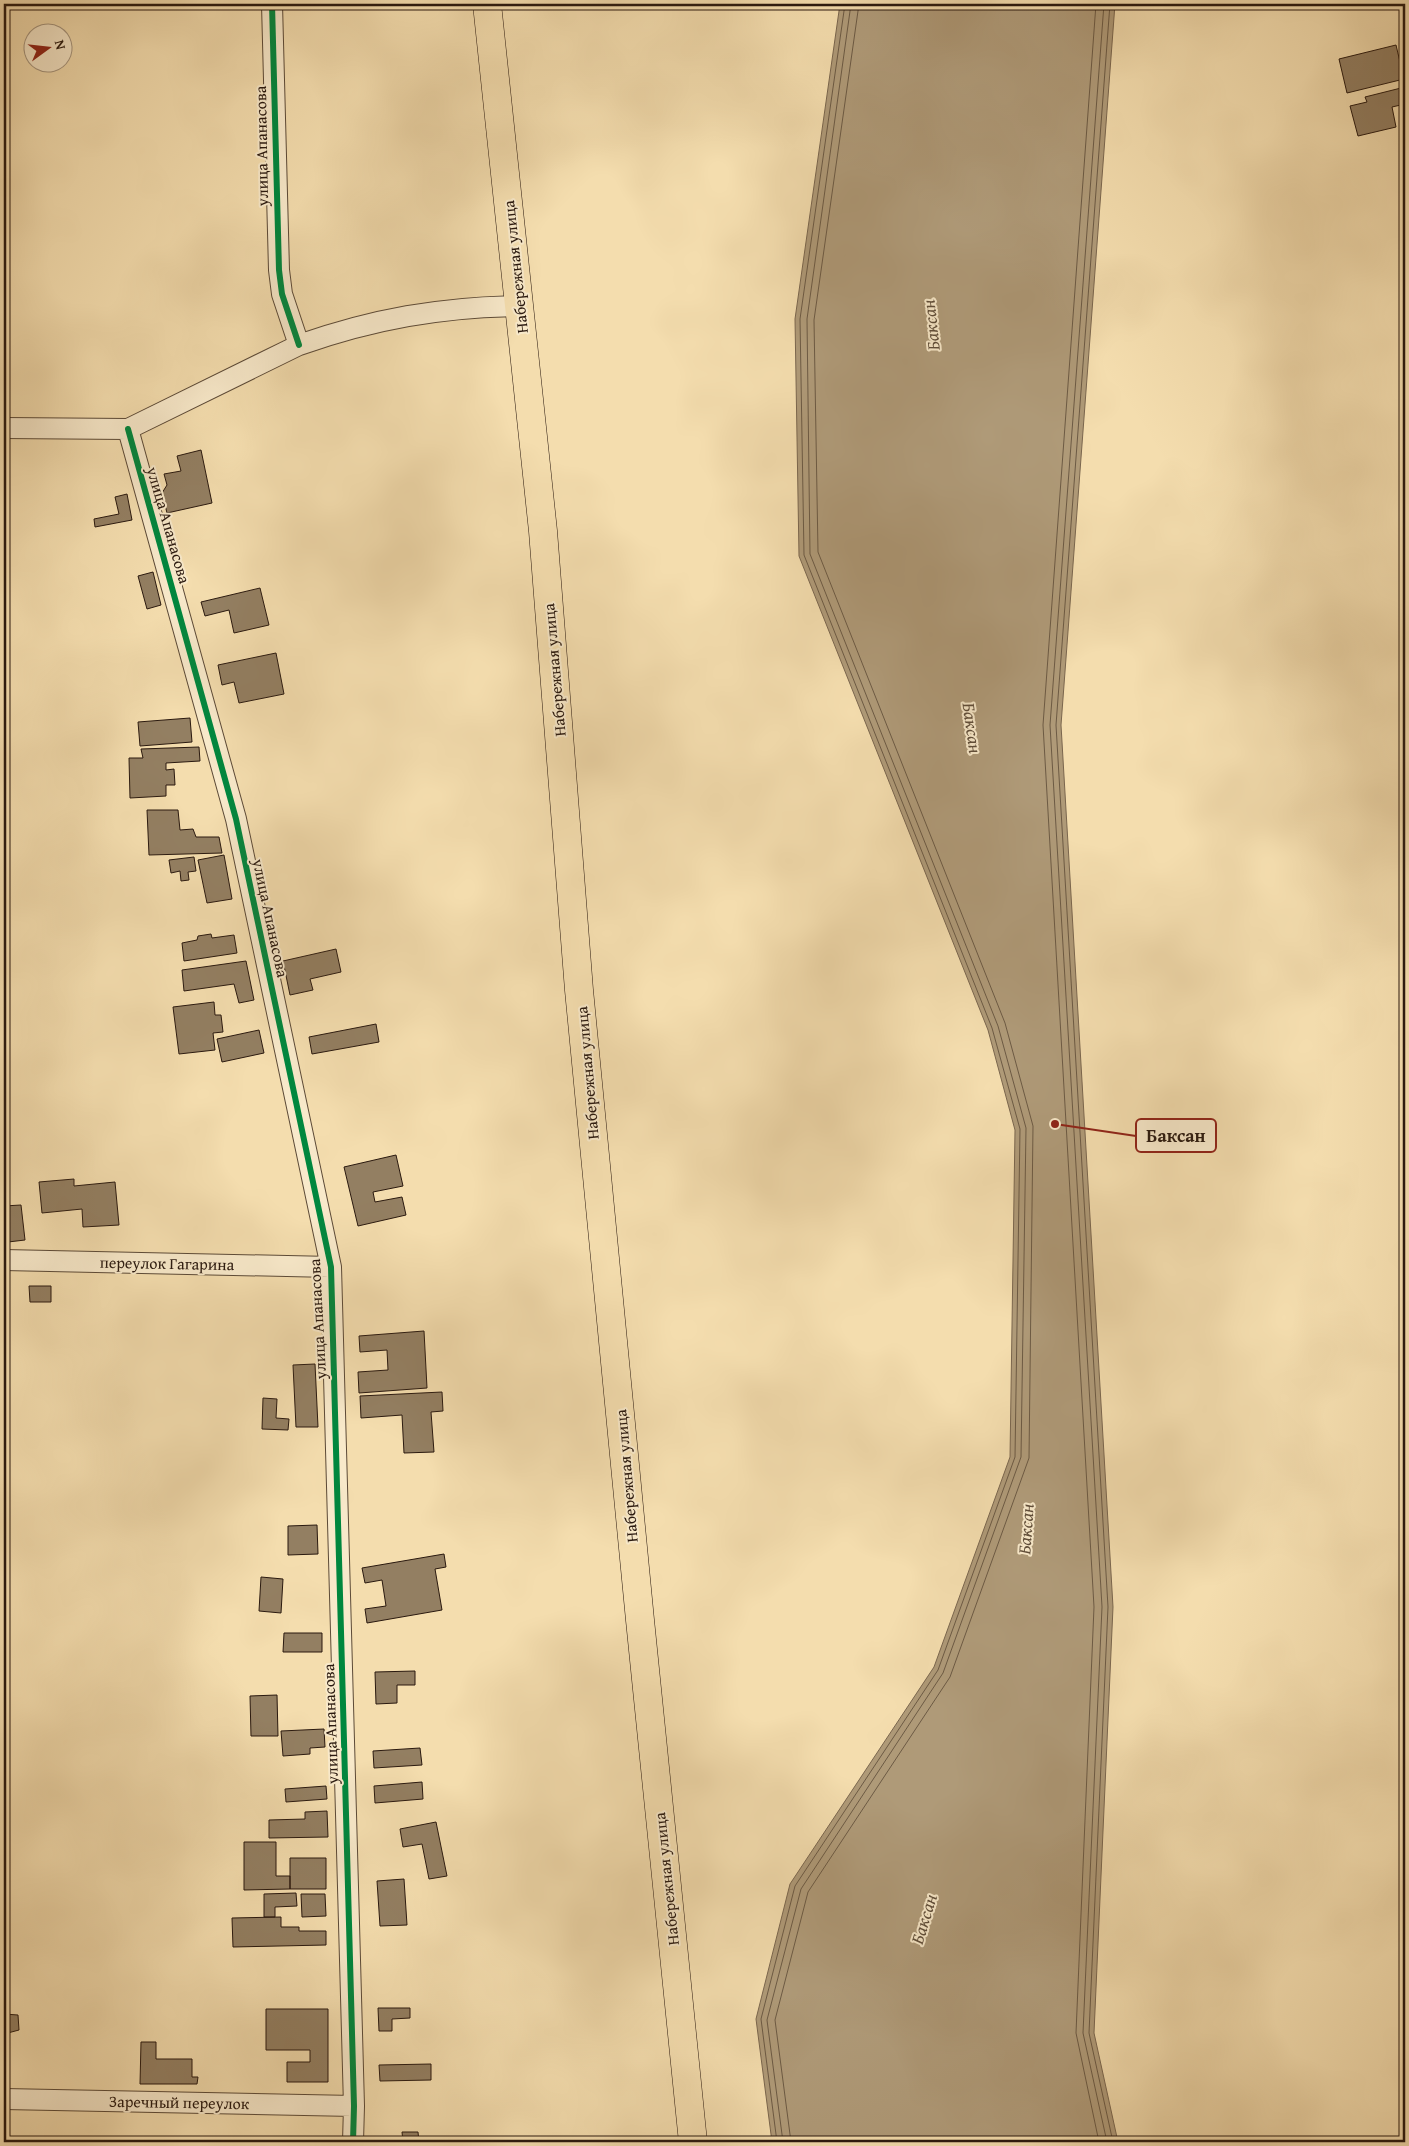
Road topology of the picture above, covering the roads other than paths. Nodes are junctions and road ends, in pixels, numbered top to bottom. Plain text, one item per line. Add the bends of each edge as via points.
1 (272, 4) edge
2 (487, 4) edge
3 (519, 306) junction
4 (299, 345) junction
5 (4, 428) edge
6 (128, 429) junction
7 (4, 1260) edge
8 (331, 1267) junction
9 (4, 2099) edge
10 (354, 2106) junction
11 (353, 2142) edge
12 (693, 2142) edge

1 - 4 street, улица Апанасова via 279,270 282,294
2 - 3 main road, Набережная улица
3 - 4 street via 433,311 383,321
3 - 12 main road, Набережная улица via 544,541 580,1000
4 - 6 street
5 - 6 street
6 - 8 street, улица Апанасова via 236,819
7 - 8 street, переулок Гагарина
8 - 10 street, улица Апанасова
9 - 10 street, Заречный переулок
10 - 11 street, улица Апанасова

